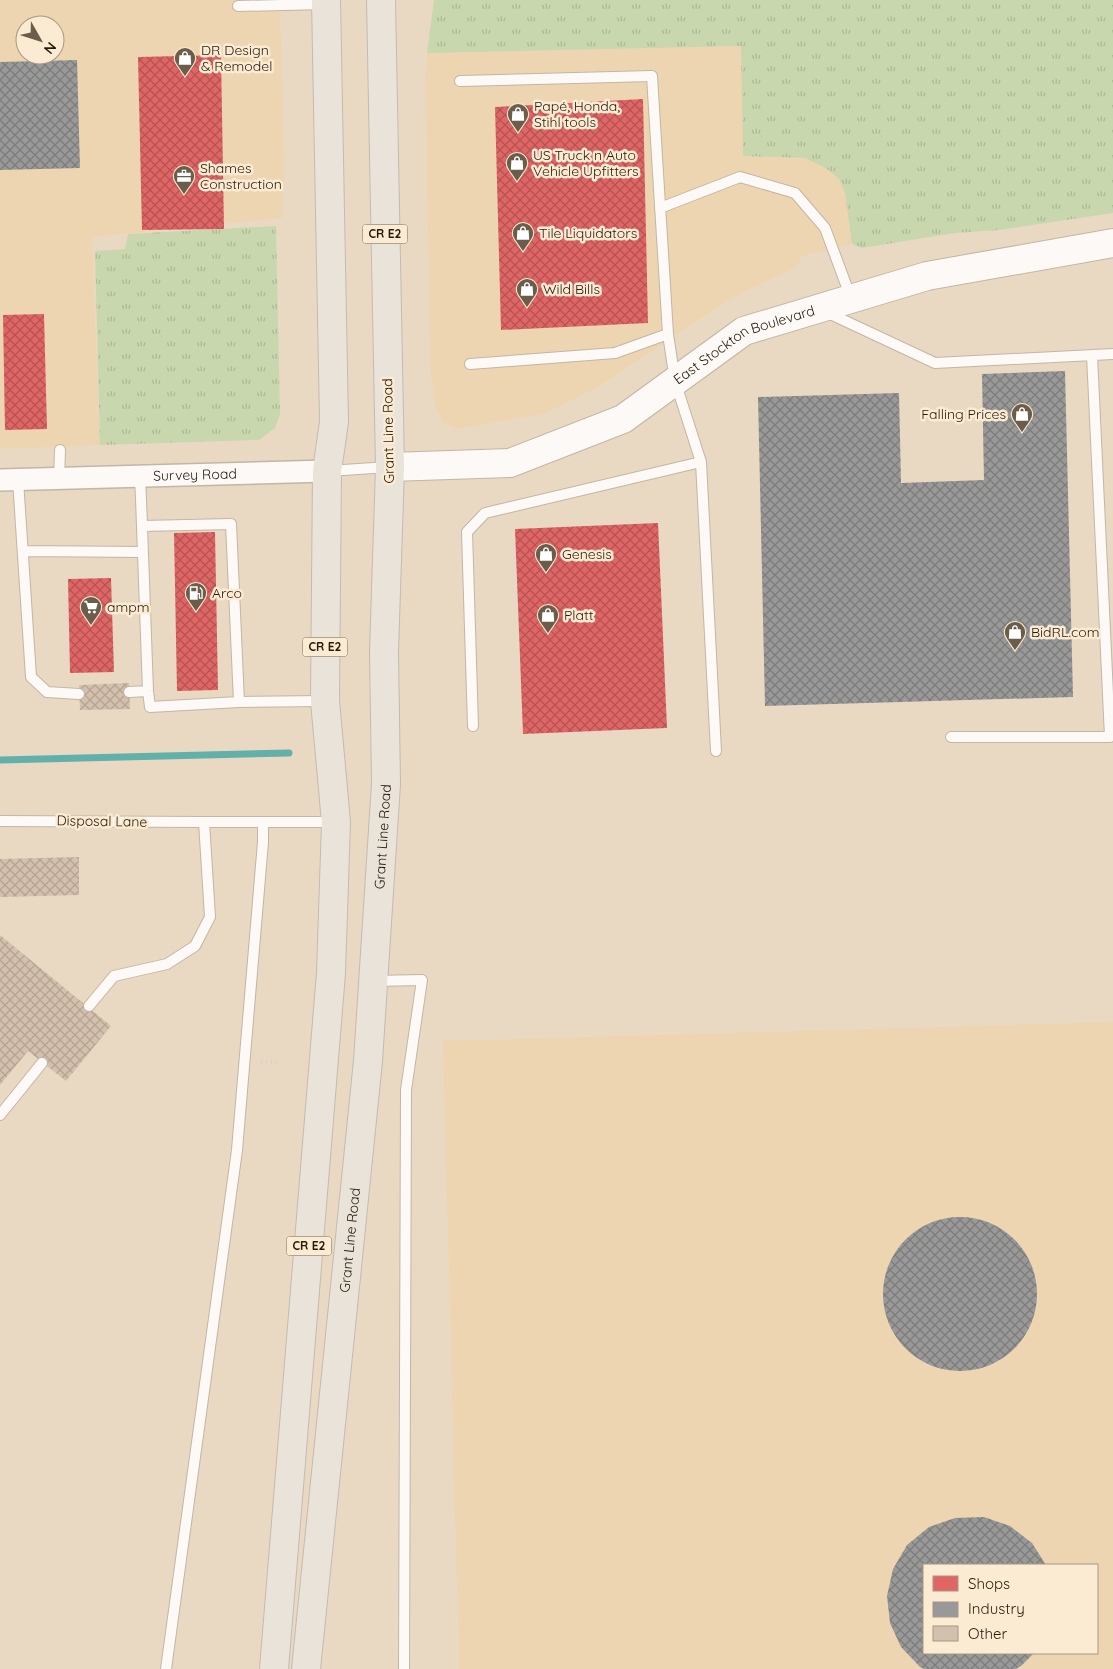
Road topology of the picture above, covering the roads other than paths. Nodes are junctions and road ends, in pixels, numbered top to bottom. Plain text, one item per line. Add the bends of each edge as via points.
1 (381, 0) edge
2 (326, 2) edge
3 (238, 6) dead end
4 (460, 80) dead end
5 (660, 208) junction
6 (1113, 243) edge
7 (851, 299) junction
8 (818, 308) junction
9 (668, 334) junction
10 (1113, 354) edge
11 (1092, 355) junction
12 (470, 364) dead end
13 (676, 381) junction
14 (60, 450) dead end
15 (701, 462) junction
16 (390, 467) junction
17 (327, 471) junction
18 (140, 477) junction
19 (59, 479) junction
20 (9, 480) edge
21 (142, 526) junction
22 (23, 550) junction
23 (143, 552) junction
24 (148, 691) junction
25 (129, 692) dead end
26 (79, 694) dead end
27 (325, 701) junction
28 (239, 702) junction
29 (473, 726) dead end
30 (951, 737) dead end
31 (716, 751) dead end
32 (0, 821) edge
33 (204, 822) junction
34 (336, 822) junction
35 (263, 823) junction
36 (373, 981) junction
37 (89, 1006) dead end
38 (42, 1063) dead end
39 (0, 1115) edge
40 (166, 1669) edge
41 (274, 1669) edge
42 (306, 1669) edge
43 (404, 1669) edge

1 - 16 main road, Grant Line Road / CR E2
2 - 3 lane
2 - 17 main road, CR E2 via 334,422
4 - 5 lane via 652,76
5 - 7 lane via 740,177 795,193 825,228
5 - 9 lane
6 - 7 main road, East Stockton Boulevard via 926,276
7 - 8 main road, East Stockton Boulevard
8 - 11 lane via 935,363
8 - 13 main road, East Stockton Boulevard via 744,331
9 - 12 lane via 615,353
9 - 13 lane
10 - 11 lane
11 - 30 lane via 1110,737
13 - 15 lane
13 - 16 main road, East Stockton Boulevard via 623,419 510,463
14 - 19 lane
15 - 29 lane via 485,513 467,532
15 - 31 lane
16 - 17 lane, Survey Road
16 - 36 main road, Grant Line Road / CR E2 via 384,652 386,784
17 - 18 street, Survey Road
17 - 27 main road, CR E2
18 - 19 street, Survey Road
18 - 21 lane
19 - 20 street, Survey Road
20 - 22 lane
21 - 23 lane
21 - 28 lane via 230,524
22 - 23 lane
22 - 26 lane via 31,677 47,692
23 - 24 lane
24 - 25 lane
24 - 28 lane via 150,707
27 - 28 lane
27 - 34 main road, CR E2
32 - 33 lane, Disposal Lane
33 - 35 lane, Disposal Lane
33 - 37 lane via 210,917 195,946 167,964 114,976
34 - 35 lane, Disposal Lane
34 - 41 main road, CR E2 via 331,973
35 - 40 lane via 237,1150
36 - 42 main road, Grant Line Road / CR E2 via 365,1091
36 - 43 lane via 422,980 406,1090
38 - 39 lane

